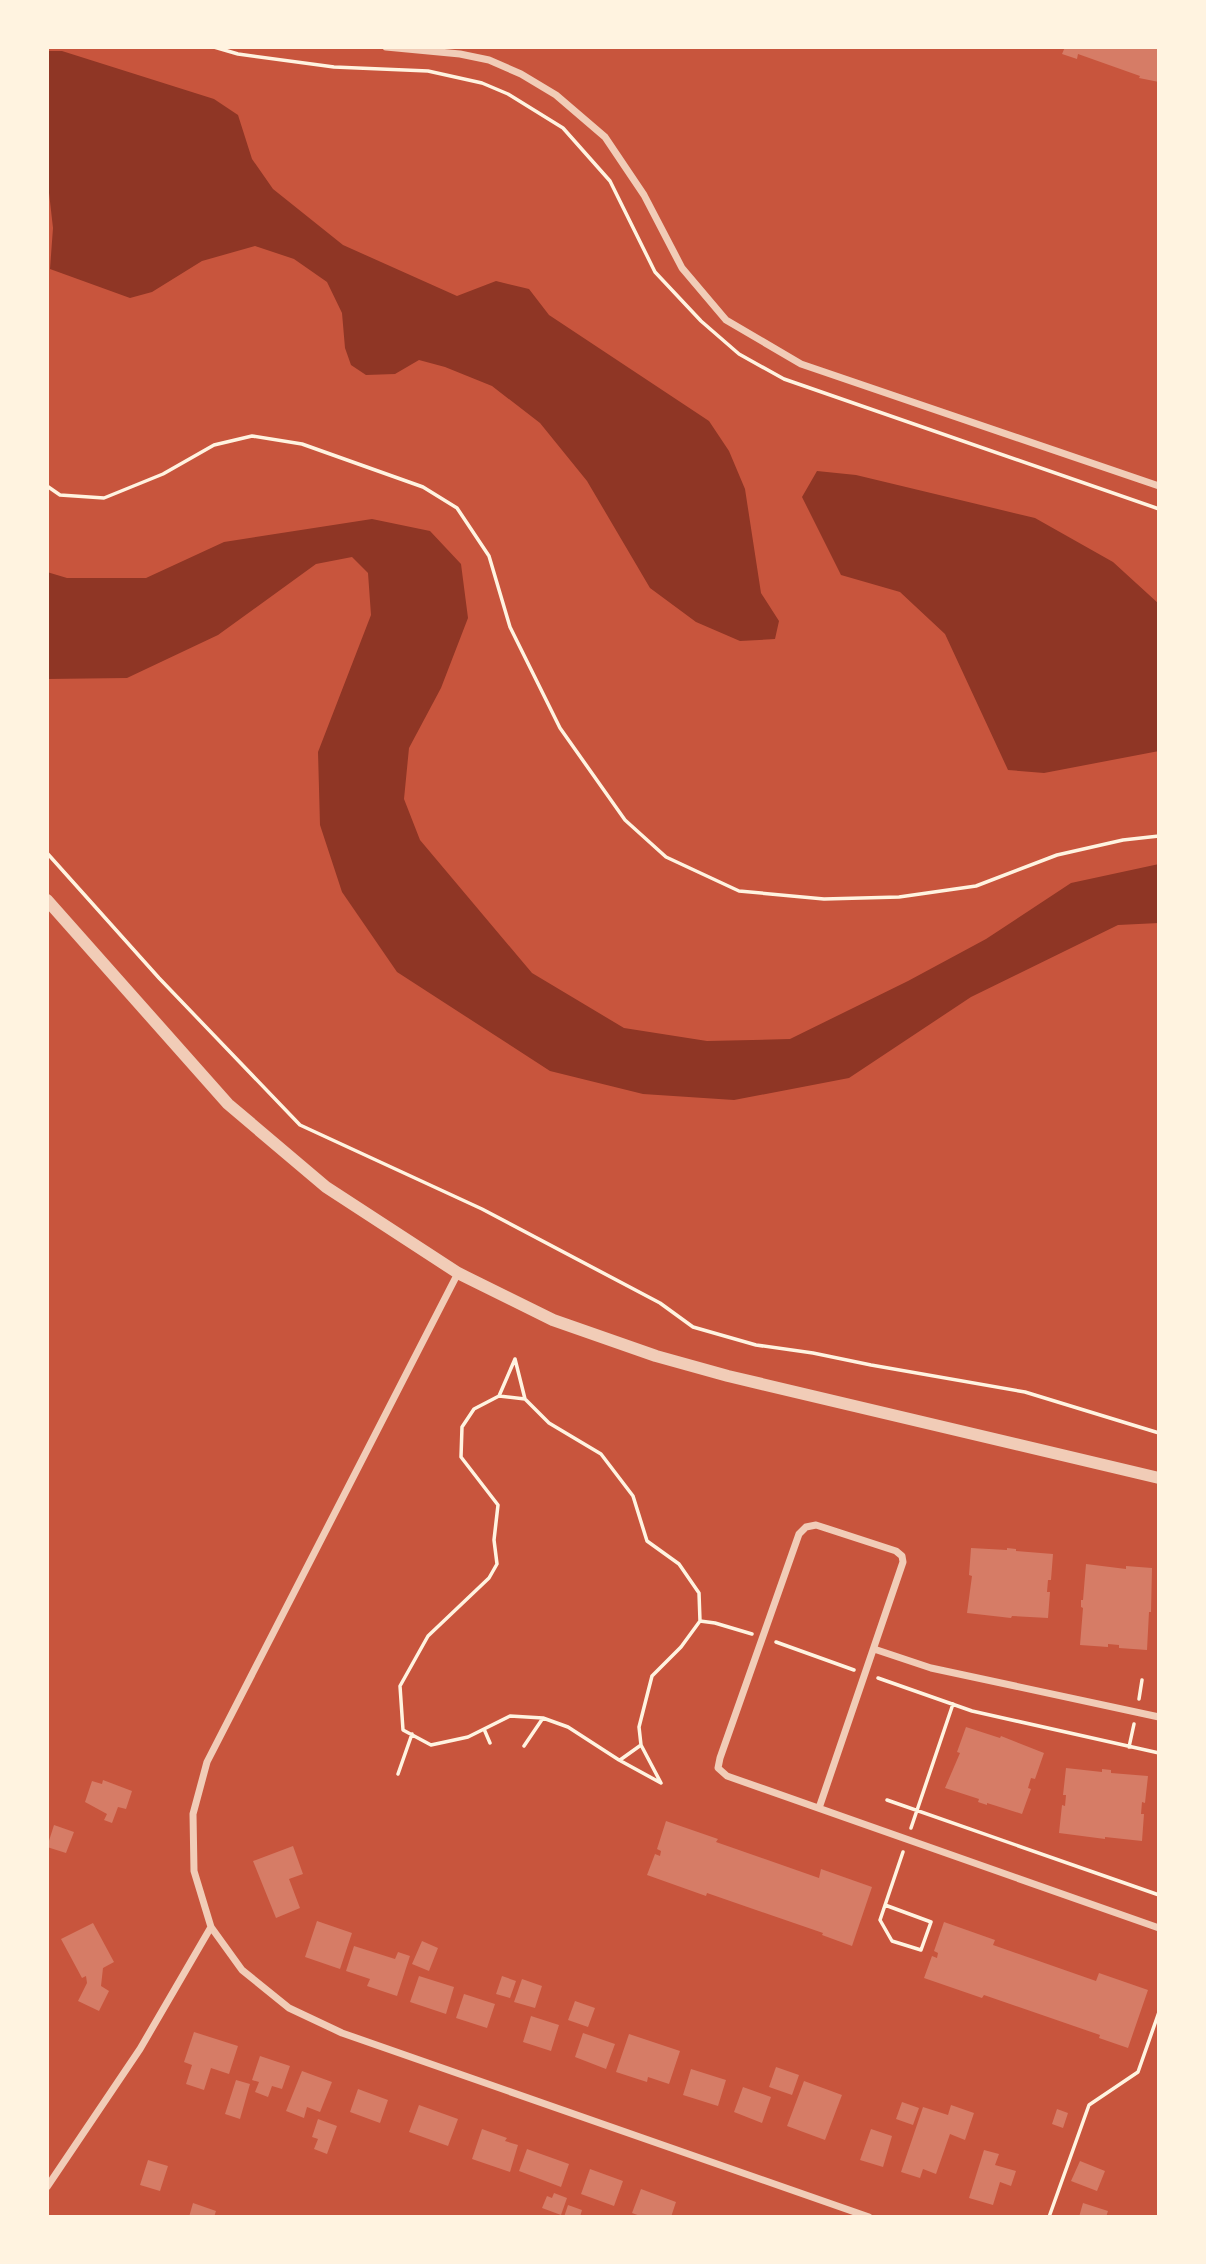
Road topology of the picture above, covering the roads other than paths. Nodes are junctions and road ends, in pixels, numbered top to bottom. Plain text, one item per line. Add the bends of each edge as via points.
1 (386, 47) edge
2 (1159, 486) edge
3 (47, 900) edge
4 (458, 1273) junction
5 (1159, 1478) edge
6 (874, 1649) junction
7 (1159, 1717) edge
8 (819, 1808) junction
9 (211, 1927) junction
10 (1159, 1928) edge
11 (47, 2187) edge
12 (869, 2217) edge

1 - 2 street via 489,60 556,95 605,137 644,195 682,268 726,320 801,364
3 - 4 street via 228,1104 326,1187
4 - 5 street via 553,1320 656,1356
4 - 9 street via 207,1762 193,1814 194,1871
6 - 7 street via 931,1668
6 - 8 street
6 - 8 street via 902,1556 816,1525 806,1527 799,1534 718,1768 727,1776
8 - 10 street
9 - 11 street via 145,2039
9 - 12 street via 242,1970 279,2000 342,2033

